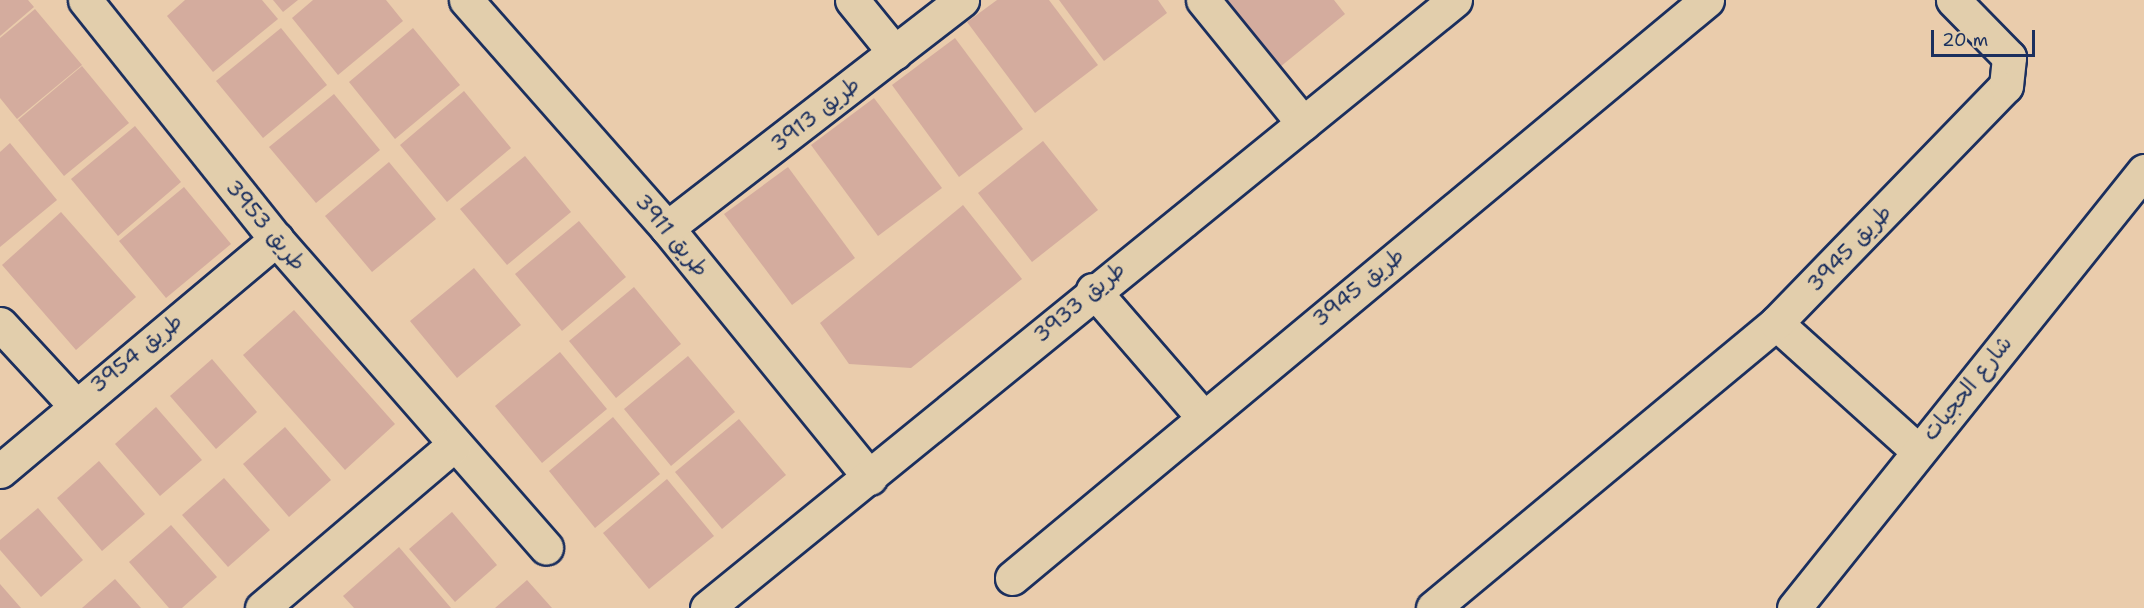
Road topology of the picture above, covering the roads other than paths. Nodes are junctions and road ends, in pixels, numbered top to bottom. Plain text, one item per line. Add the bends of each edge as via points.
1 (465, 0) edge
2 (852, 0) edge
3 (962, 0) edge
4 (1203, 0) edge
5 (1455, 0) edge
6 (1707, 0) edge
7 (1953, 0) edge
8 (94, 3) edge
9 (895, 53) junction
10 (1303, 123) junction
11 (2144, 171) edge
12 (667, 228) junction
13 (276, 239) junction
14 (1092, 290) junction
15 (1776, 322) junction
16 (0, 324) edge
17 (74, 404) junction
18 (1202, 416) junction
19 (456, 444) junction
20 (1917, 450) junction
21 (0, 471) edge
22 (870, 478) junction
23 (546, 547) dead end
24 (1012, 578) dead end
25 (262, 608) edge
26 (707, 608) edge
27 (1433, 608) edge
28 (1794, 608) edge

1 - 12 street, طريق 3911
2 - 9 street
3 - 9 street, طريق 3913
4 - 10 street
5 - 10 street, طريق 3933
6 - 18 street, طريق 3945
7 - 15 street, طريق 3945 via 2009,57 2006,86
8 - 13 street, طريق 3953
9 - 12 street, طريق 3913
10 - 14 street, طريق 3933
11 - 20 street, شارع الحجيات
12 - 22 street, طريق 3911
13 - 17 street, طريق 3954
13 - 19 street, طريق 3953
14 - 18 street
14 - 22 street, طريق 3933
15 - 20 street
15 - 27 street, طريق 3945
16 - 17 street
17 - 21 street, طريق 3954
18 - 24 street, طريق 3945
19 - 23 street, طريق 3953
19 - 25 street
20 - 28 street, شارع الحجيات
22 - 26 street, طريق 3933

